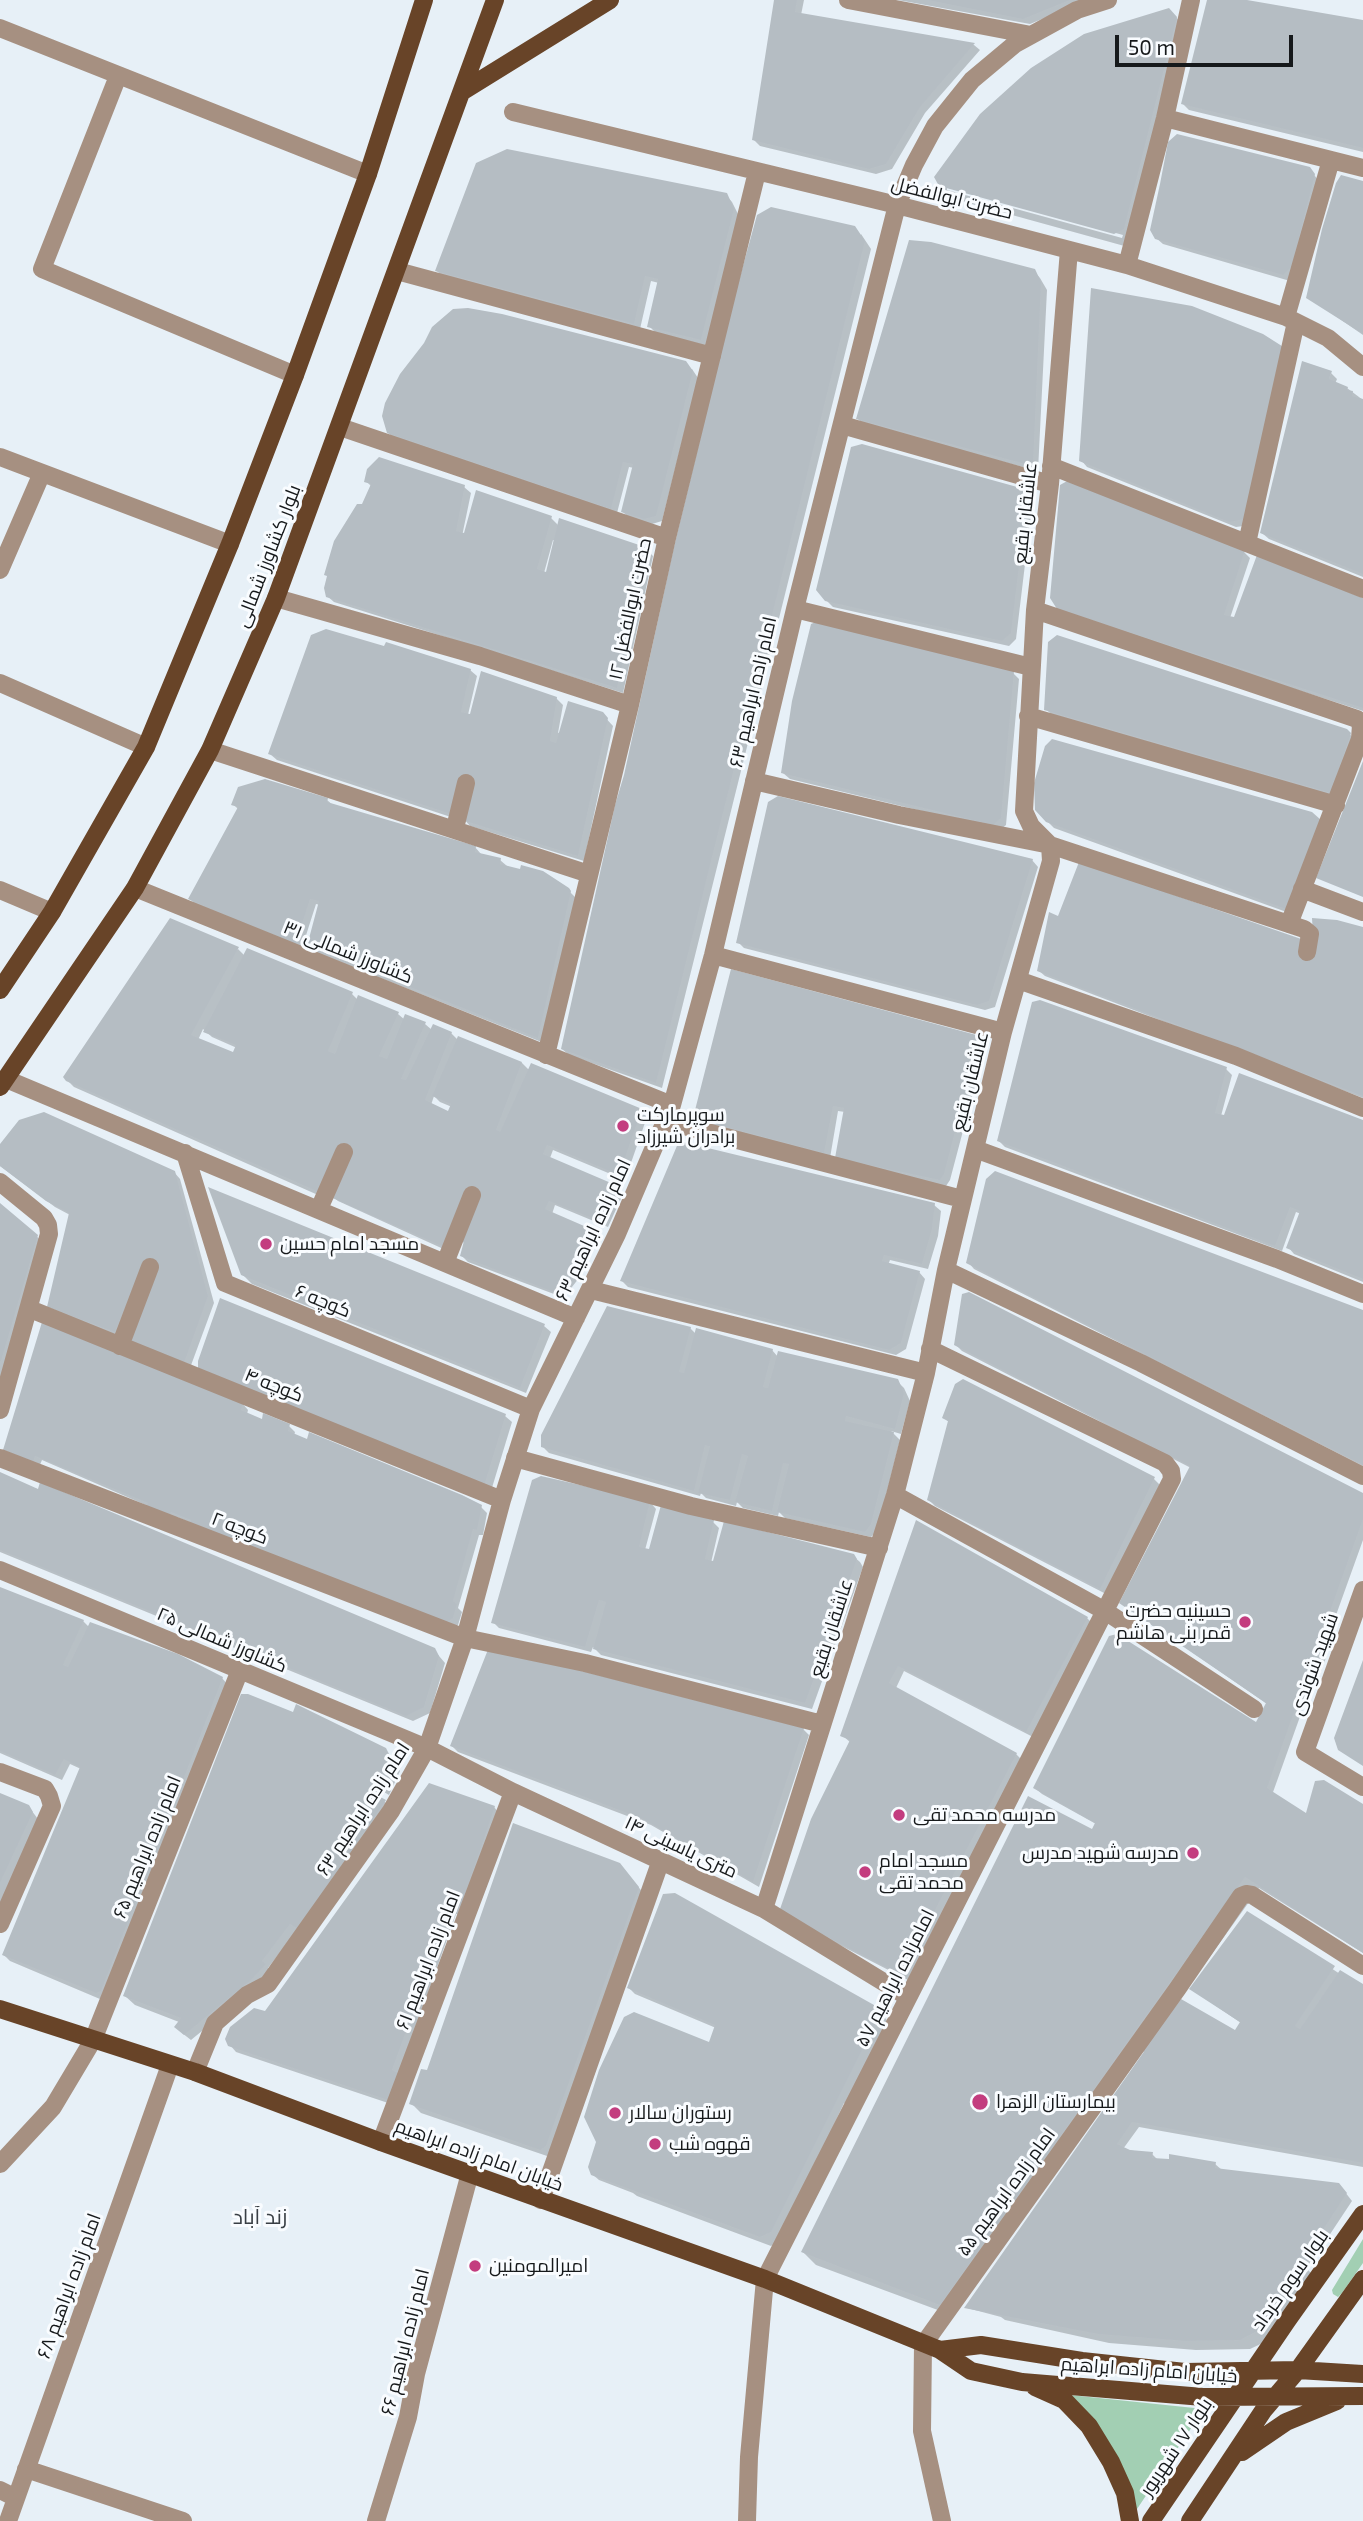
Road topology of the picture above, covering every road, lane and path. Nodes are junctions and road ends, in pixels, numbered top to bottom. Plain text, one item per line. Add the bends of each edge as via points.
1 (424, 0) edge
2 (495, 0) edge
3 (610, 0) edge
4 (848, 0) edge
5 (1108, 0) edge
6 (1191, 0) edge
7 (0, 28) edge
8 (1031, 35) junction
9 (118, 75) junction
10 (463, 91) junction
11 (513, 112) dead end
12 (1164, 118) junction
13 (1331, 160) junction
14 (1363, 168) edge
15 (757, 172) junction
16 (368, 174) junction
17 (897, 205) junction
18 (1069, 250) junction
19 (1127, 265) junction
20 (397, 271) junction
21 (1291, 320) junction
22 (712, 356) junction
23 (1363, 367) edge
24 (295, 375) junction
25 (842, 425) junction
26 (340, 427) junction
27 (0, 457) edge
28 (42, 473) junction
29 (1051, 475) junction
30 (667, 538) junction
31 (230, 544) junction
32 (1247, 544) junction
33 (0, 570) edge
34 (1363, 589) edge
35 (276, 598) junction
36 (795, 609) junction
37 (1035, 610) junction
38 (1031, 667) junction
39 (0, 683) edge
40 (630, 705) junction
41 (1028, 716) junction
42 (1362, 735) edge
43 (146, 747) junction
44 (210, 750) junction
45 (754, 781) junction
46 (466, 783) dead end
47 (1336, 805) junction
48 (454, 828) junction
49 (1050, 845) junction
50 (589, 874) junction
51 (135, 888) junction
52 (1302, 889) junction
53 (0, 890) edge
54 (52, 912) junction
55 (1363, 912) edge
56 (1289, 924) junction
57 (1307, 952) dead end
58 (713, 955) junction
59 (1018, 980) junction
60 (0, 990) edge
61 (1003, 1032) junction
62 (546, 1055) junction
63 (3, 1083) edge
64 (1363, 1108) edge
65 (668, 1113) junction
66 (975, 1149) junction
67 (344, 1152) dead end
68 (185, 1153) junction
69 (0, 1182) edge
70 (472, 1195) dead end
71 (962, 1199) junction
72 (319, 1209) junction
73 (445, 1262) junction
74 (150, 1267) dead end
75 (946, 1270) junction
76 (591, 1290) junction
77 (1363, 1294) edge
78 (30, 1309) junction
79 (576, 1318) junction
80 (120, 1346) junction
81 (930, 1349) junction
82 (926, 1373) junction
83 (531, 1409) junction
84 (0, 1410) edge
85 (0, 1458) edge
86 (515, 1458) junction
87 (1363, 1476) edge
88 (895, 1495) junction
89 (502, 1500) junction
90 (879, 1548) junction
91 (0, 1570) edge
92 (1363, 1590) edge
93 (1105, 1611) junction
94 (465, 1637) junction
95 (240, 1670) junction
96 (1254, 1709) dead end
97 (822, 1724) junction
98 (427, 1748) junction
99 (0, 1772) edge
100 (1363, 1787) edge
101 (513, 1793) junction
102 (661, 1860) junction
103 (764, 1909) junction
104 (0, 1924) edge
105 (1363, 1966) edge
106 (908, 1997) junction
107 (0, 2009) edge
108 (93, 2040) junction
109 (170, 2065) junction
110 (195, 2072) junction
111 (381, 2142) junction
112 (0, 2165) edge
113 (470, 2173) junction
114 (541, 2200) junction
115 (1363, 2214) edge
116 (1363, 2279) edge
117 (765, 2280) junction
118 (931, 2347) junction
119 (1298, 2371) junction
120 (1252, 2372) junction
121 (1363, 2374) edge
122 (1022, 2382) junction
123 (1363, 2396) edge
124 (1235, 2397) junction
125 (1275, 2398) junction
126 (1230, 2460) junction
127 (26, 2469) junction
128 (1182, 2477) junction
129 (1213, 2488) junction
130 (8, 2494) edge
131 (8, 2521) edge
132 (183, 2521) edge
133 (376, 2521) edge
134 (747, 2521) edge
135 (942, 2521) edge
136 (1130, 2521) edge
137 (1151, 2521) edge
138 (1190, 2521) edge

1 - 16 main road, بلوار کشاورز شمالی
2 - 10 main road, بلوار کشاورز شمالی
3 - 10 main road
4 - 8 street
5 - 8 street, امام زاده ابراهیم ۶۳ via 1077,10
6 - 12 street
7 - 9 street
8 - 17 street, امام زاده ابراهیم ۶۳ via 972,80 935,126
9 - 16 street
9 - 24 street via 42,269
10 - 20 main road, بلوار کشاورز شمالی
11 - 15 street, حضرت ابوالفضل
12 - 13 street
12 - 19 street
13 - 14 street
13 - 21 street
15 - 17 street, حضرت ابوالفضل
15 - 22 street, حضرت ابوالفضل ۱۲
16 - 24 main road, بلوار کشاورز شمالی
17 - 18 street, حضرت ابوالفضل
17 - 25 street, امام زاده ابراهیم ۶۳
18 - 19 street, حضرت ابوالفضل
18 - 29 street, عاشقان بقیع
19 - 21 street, حضرت ابوالفضل
20 - 22 street
20 - 26 main road, بلوار کشاورز شمالی
21 - 23 street, حضرت ابوالفضل via 1328,338
21 - 32 street
22 - 30 street, حضرت ابوالفضل ۱۲
24 - 31 main road, بلوار کشاورز شمالی
25 - 29 street via 947,454
25 - 36 street, امام زاده ابراهیم ۶۳
26 - 30 street
26 - 35 main road, بلوار کشاورز شمالی
27 - 28 street
28 - 31 street
28 - 33 street
29 - 32 street
29 - 37 street, عاشقان بقیع
30 - 40 street, حضرت ابوالفضل ۱۲
31 - 43 main road, بلوار کشاورز شمالی
32 - 34 street
35 - 40 street via 480,656
35 - 44 main road, بلوار کشاورز شمالی
36 - 38 street
36 - 45 street, امام زاده ابراهیم ۶۳
37 - 38 street, عاشقان بقیع
37 - 42 street via 1348,714 1357,719
38 - 41 street, عاشقان بقیع
39 - 43 street
40 - 50 street, حضرت ابوالفضل ۱۲
41 - 47 street
41 - 49 street, عاشقان بقیع via 1024,811 1031,826
42 - 47 street
43 - 54 main road, بلوار کشاورز شمالی
44 - 48 street
44 - 51 main road, بلوار کشاورز شمالی
45 - 49 street
45 - 58 street, امام زاده ابراهیم ۶۳
46 - 48 street
47 - 52 street
48 - 50 street
49 - 56 street
49 - 59 street, عاشقان بقیع via 1051,861
50 - 62 street, حضرت ابوالفضل ۱۲
51 - 62 street, کشاورز شمالی ۳۱
51 - 63 main road, بلوار کشاورز شمالی
52 - 55 street
52 - 56 street
53 - 54 street
54 - 60 main road, بلوار کشاورز شمالی
56 - 57 street via 1310,934
58 - 61 street
58 - 65 street, امام زاده ابراهیم ۶۳
59 - 61 street, عاشقان بقیع
59 - 64 street via 1236,1056
61 - 66 street, عاشقان بقیع
62 - 65 street, کشاورز شمالی ۳۱
63 - 68 street
65 - 71 street, کشاورز شمالی ۳۱ via 827,1164
65 - 76 street, امام زاده ابراهیم ۶۳
66 - 71 street, عاشقان بقیع
66 - 77 street
67 - 72 street
68 - 72 street
68 - 83 street, کوچه ۶ via 225,1283
69 - 78 street via 48,1225
70 - 73 street
71 - 75 street, عاشقان بقیع
72 - 73 street
73 - 79 street
74 - 80 street
75 - 81 street, عاشقان بقیع
75 - 87 street
76 - 79 street, امام زاده ابراهیم ۶۳
76 - 82 street
78 - 80 street, کوچه ۴
78 - 84 street
79 - 83 street, امام زاده ابراهیم ۶۳
80 - 89 street, کوچه ۴
81 - 82 street, عاشقان بقیع
81 - 93 street, امامزاده ابراهیم ۵۷ via 1165,1463 1171,1471 1172,1479
82 - 88 street, عاشقان بقیع
83 - 86 street, امام زاده ابراهیم ۶۳
85 - 94 street, کوچه ۲
86 - 89 street, امام زاده ابراهیم ۶۳
86 - 90 street via 721,1513
88 - 90 street, عاشقان بقیع
88 - 93 street
89 - 94 street, امام زاده ابراهیم ۶۳
90 - 97 street, عاشقان بقیع
91 - 95 street, کشاورز شمالی ۲۵
92 - 100 street, شهید شوندی via 1305,1752
93 - 96 street
93 - 106 street, امامزاده ابراهیم ۵۷
94 - 97 street, کوچه ۲
94 - 98 street, امام زاده ابراهیم ۶۳
95 - 98 street, کشاورز شمالی ۲۵
95 - 108 street, امام زاده ابراهیم ۶۵
97 - 103 street, عاشقان بقیع
98 - 101 street, ۱۴ متری یاسینی
98 - 110 street, امام زاده ابراهیم ۶۳ via 391,1811 268,1984 247,1995 215,2023
99 - 104 street via 45,1789 52,1806
101 - 102 street, ۱۴ متری یاسینی
101 - 111 street, امام زاده ابراهیم ۶۱
102 - 103 street, ۱۴ متری یاسینی
102 - 114 street
103 - 106 street, ۱۴ متری یاسینی
105 - 118 street, امام زاده ابراهیم ۵۵ via 1252,1895 1241,1896
106 - 117 street, امامزاده ابراهیم ۵۷
107 - 108 main road, خیابان امام زاده ابراهیم
108 - 109 main road, خیابان امام زاده ابراهیم
108 - 112 street, امام زاده ابراهیم ۶۵ via 53,2108
109 - 110 main road, خیابان امام زاده ابراهیم
109 - 127 street, امام زاده ابراهیم ۶۸
110 - 111 main road, خیابان امام زاده ابراهیم
111 - 113 main road, خیابان امام زاده ابراهیم
113 - 114 main road, خیابان امام زاده ابراهیم
113 - 133 street, امام زاده ابراهیم ۶۶ via 408,2417
114 - 117 main road, خیابان امام زاده ابراهیم
115 - 120 main road, بلوار سوم خرداد
116 - 119 main road
117 - 118 main road, خیابان امام زاده ابراهیم
117 - 134 street
118 - 120 main road, خیابان امام زاده ابراهیم via 981,2345 1185,2372
118 - 122 main road, خیابان امام زاده ابراهیم via 971,2371
118 - 135 street via 922,2431
119 - 120 main road, خیابان امام زاده ابراهیم
119 - 121 main road, خیابان امام زاده ابراهیم
119 - 125 main road
120 - 124 main road, بلوار سوم خرداد
122 - 124 main road, خیابان امام زاده ابراهیم
122 - 136 main road via 1064,2400 1089,2426 1125,2493
123 - 125 main road, خیابان امام زاده ابراهیم
123 - 126 main road via 1286,2422
124 - 125 main road, خیابان امام زاده ابراهیم
124 - 128 main road, بلوار ۱۷ شهریور
125 - 126 main road
126 - 129 main road
127 - 130 street, امام زاده ابراهیم ۶۸
127 - 132 street
128 - 129 main road via 1194,2475
128 - 137 main road, بلوار ۱۷ شهریور
129 - 138 main road
130 - 131 street, امام زاده ابراهیم ۶۸

